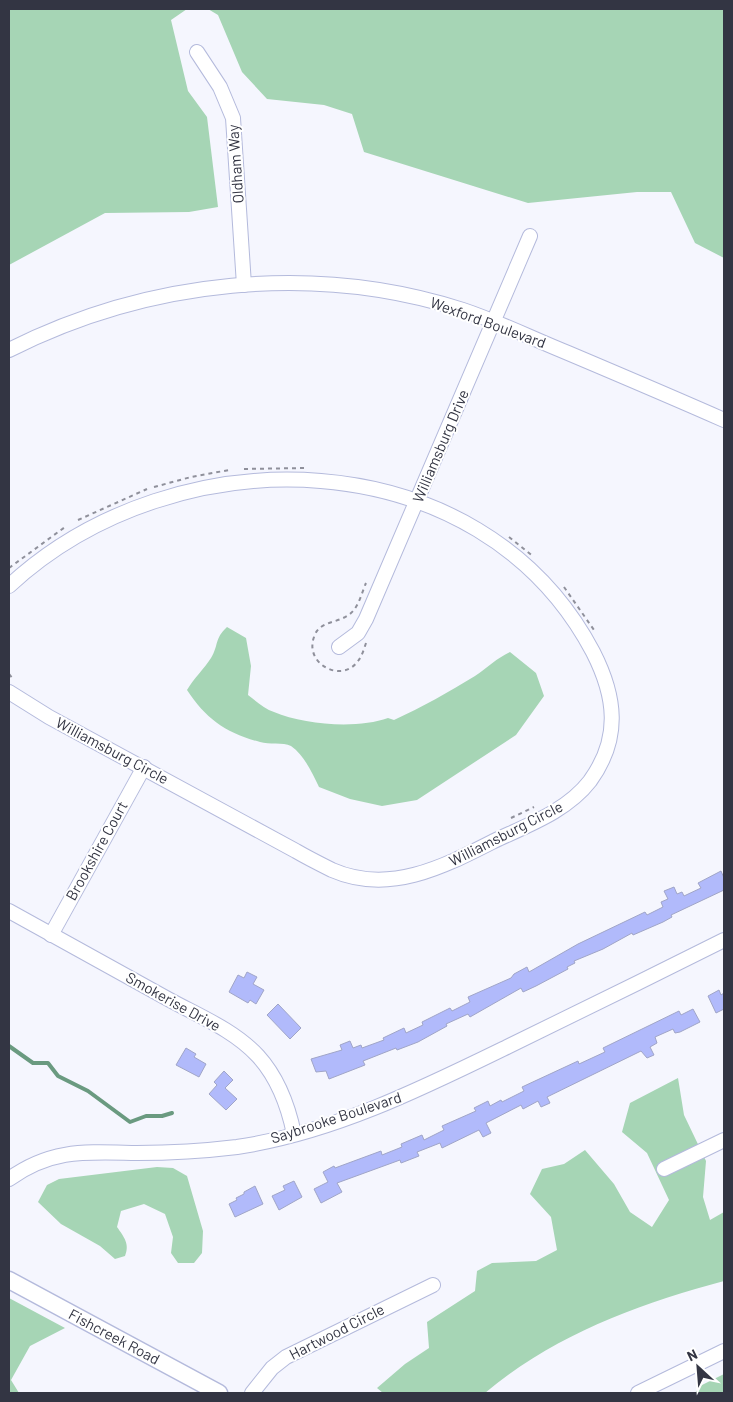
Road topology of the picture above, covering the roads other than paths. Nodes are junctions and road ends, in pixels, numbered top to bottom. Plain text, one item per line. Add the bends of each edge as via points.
1 (197, 52) dead end
2 (530, 236) dead end
3 (244, 285) junction
4 (494, 322) junction
5 (9, 350) edge
6 (724, 420) edge
7 (417, 501) junction
8 (9, 586) edge
9 (339, 647) dead end
10 (13, 687) edge
11 (144, 767) junction
12 (9, 911) edge
13 (51, 935) junction
14 (724, 940) edge
15 (294, 1134) junction
16 (724, 1140) edge
17 (664, 1169) dead end
18 (9, 1179) edge
19 (9, 1280) edge
20 (433, 1285) dead end
21 (724, 1350) edge
22 (219, 1393) edge
23 (252, 1393) edge
24 (638, 1393) edge

1 - 3 street, Oldham Way via 220,87 232,118
2 - 4 street, Williamsburg Drive
3 - 4 street, Wexford Boulevard via 300,284 375,290 464,310
3 - 5 street, Wexford Boulevard via 191,290 132,303 63,325
4 - 6 street, Wexford Boulevard
4 - 7 street, Williamsburg Drive
7 - 8 street, Williamsburg Circle via 351,485 306,479 198,488 144,504 82,533
7 - 9 street, Williamsburg Drive via 366,619 358,633
7 - 11 street, Williamsburg Circle via 475,528 498,542 534,572 580,628 603,672 612,703 609,741 601,764 572,800 550,814 430,872 370,880 333,870
10 - 11 street, Williamsburg Circle via 49,717
11 - 13 street, Brookshire Court
12 - 13 street, Smokerise Drive
13 - 15 street, Smokerise Drive via 245,1044 275,1079
14 - 15 street, Saybrooke Boulevard via 410,1093 361,1113
15 - 18 street, Saybrooke Boulevard via 253,1144 193,1152 73,1152 34,1164
16 - 17 street
19 - 22 main road, Fishcreek Road
20 - 23 street, Hartwood Circle via 286,1357 272,1368
21 - 24 street

